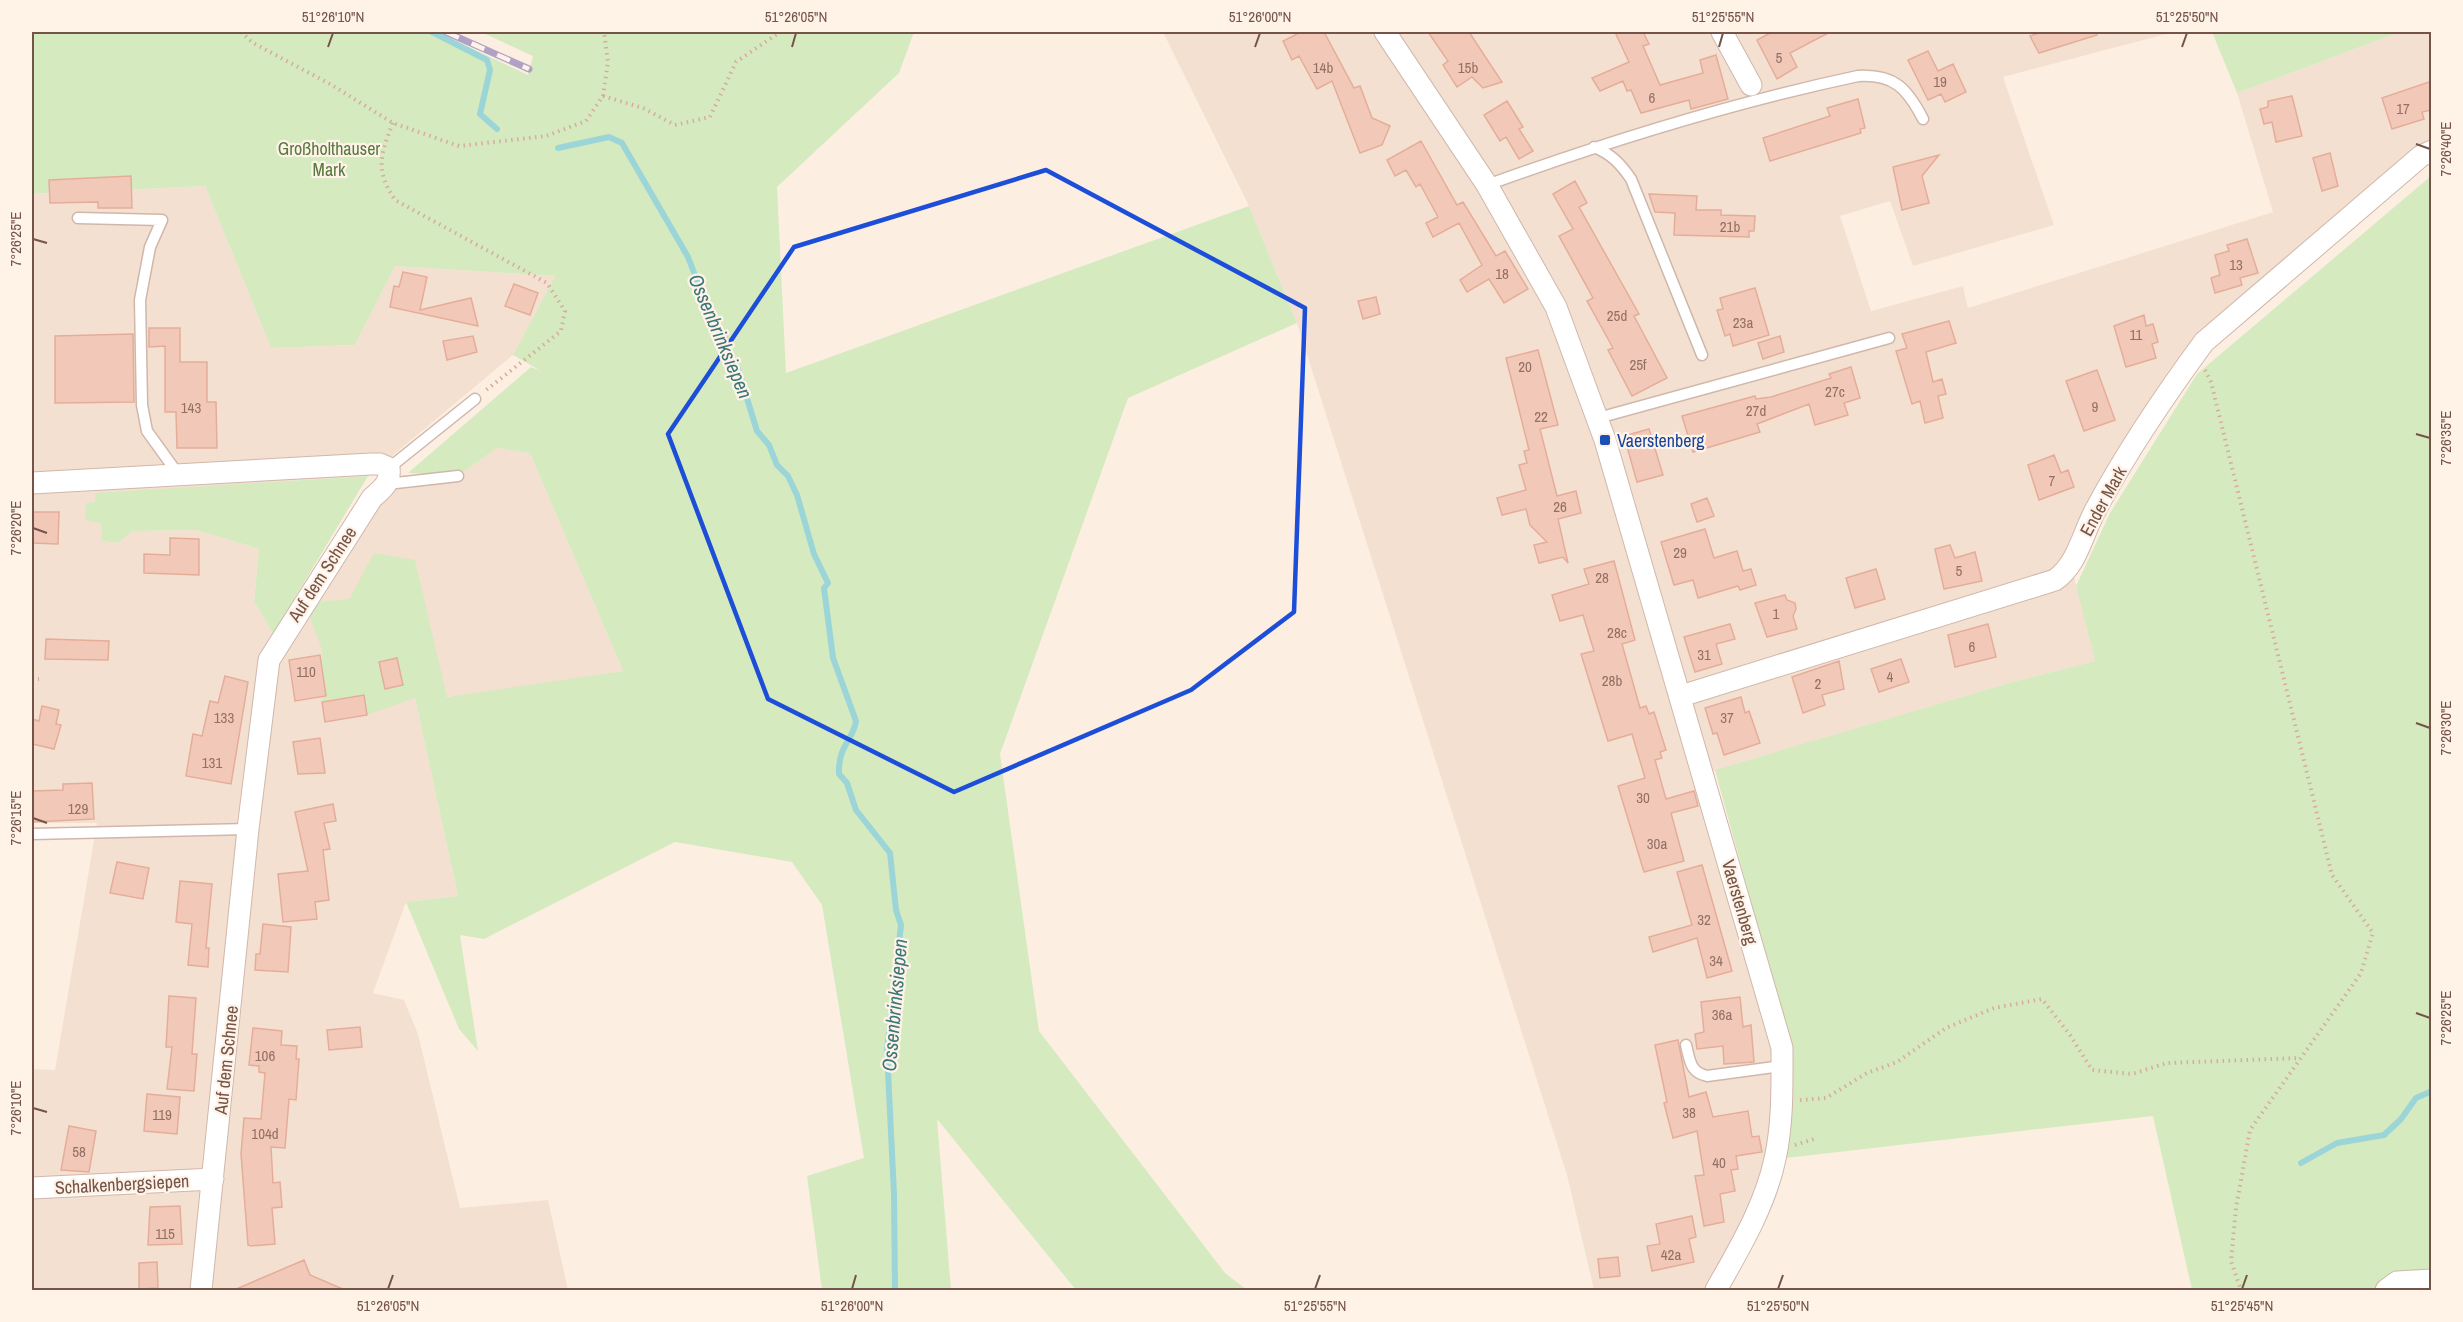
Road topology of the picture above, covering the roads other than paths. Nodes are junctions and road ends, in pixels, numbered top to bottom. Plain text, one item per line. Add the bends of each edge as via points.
1 (1385, 32) edge
2 (1722, 32) edge
3 (1751, 85) dead end
4 (1923, 119) dead end
5 (1594, 147) junction
6 (2432, 151) edge
7 (1487, 184) junction
8 (78, 218) dead end
9 (1888, 338) dead end
10 (1702, 356) dead end
11 (475, 399) road end
12 (1598, 418) junction
13 (178, 474) junction
14 (388, 476) junction
15 (458, 476) dead end
16 (32, 483) edge
17 (1681, 696) junction
18 (248, 829) junction
19 (32, 834) edge
20 (1686, 1045) dead end
21 (1782, 1066) junction
22 (213, 1179) junction
23 (32, 1188) edge
24 (2432, 1280) edge
25 (201, 1290) edge
26 (1716, 1290) edge
27 (2386, 1290) edge

1 - 7 street, Vaerstenberg
2 - 3 street
4 - 5 lane via 1905,88 1873,75 1858,75 1759,97
5 - 7 lane
5 - 10 lane via 1610,154 1630,179
6 - 17 street, Ender Mark via 2421,156 2196,352 2095,510 2067,572 2055,580
7 - 12 street, Vaerstenberg via 1556,307
8 - 13 lane via 162,220 150,247 140,300 142,405 147,431
9 - 12 lane
11 - 14 lane, Auf dem Schnee
12 - 17 street, Vaerstenberg
13 - 14 street via 380,464
13 - 16 street
14 - 15 lane
14 - 18 street, Auf dem Schnee via 271,654
17 - 21 street, Vaerstenberg via 1782,1048
18 - 19 lane
18 - 22 street, Auf dem Schnee
20 - 21 lane via 1691,1066 1696,1073 1707,1076
21 - 26 street, Vaerstenberg via 1775,1160 1764,1197
22 - 23 street, Schalkenbergsiepen
22 - 25 street, Auf dem Schnee
24 - 27 street via 2397,1282

